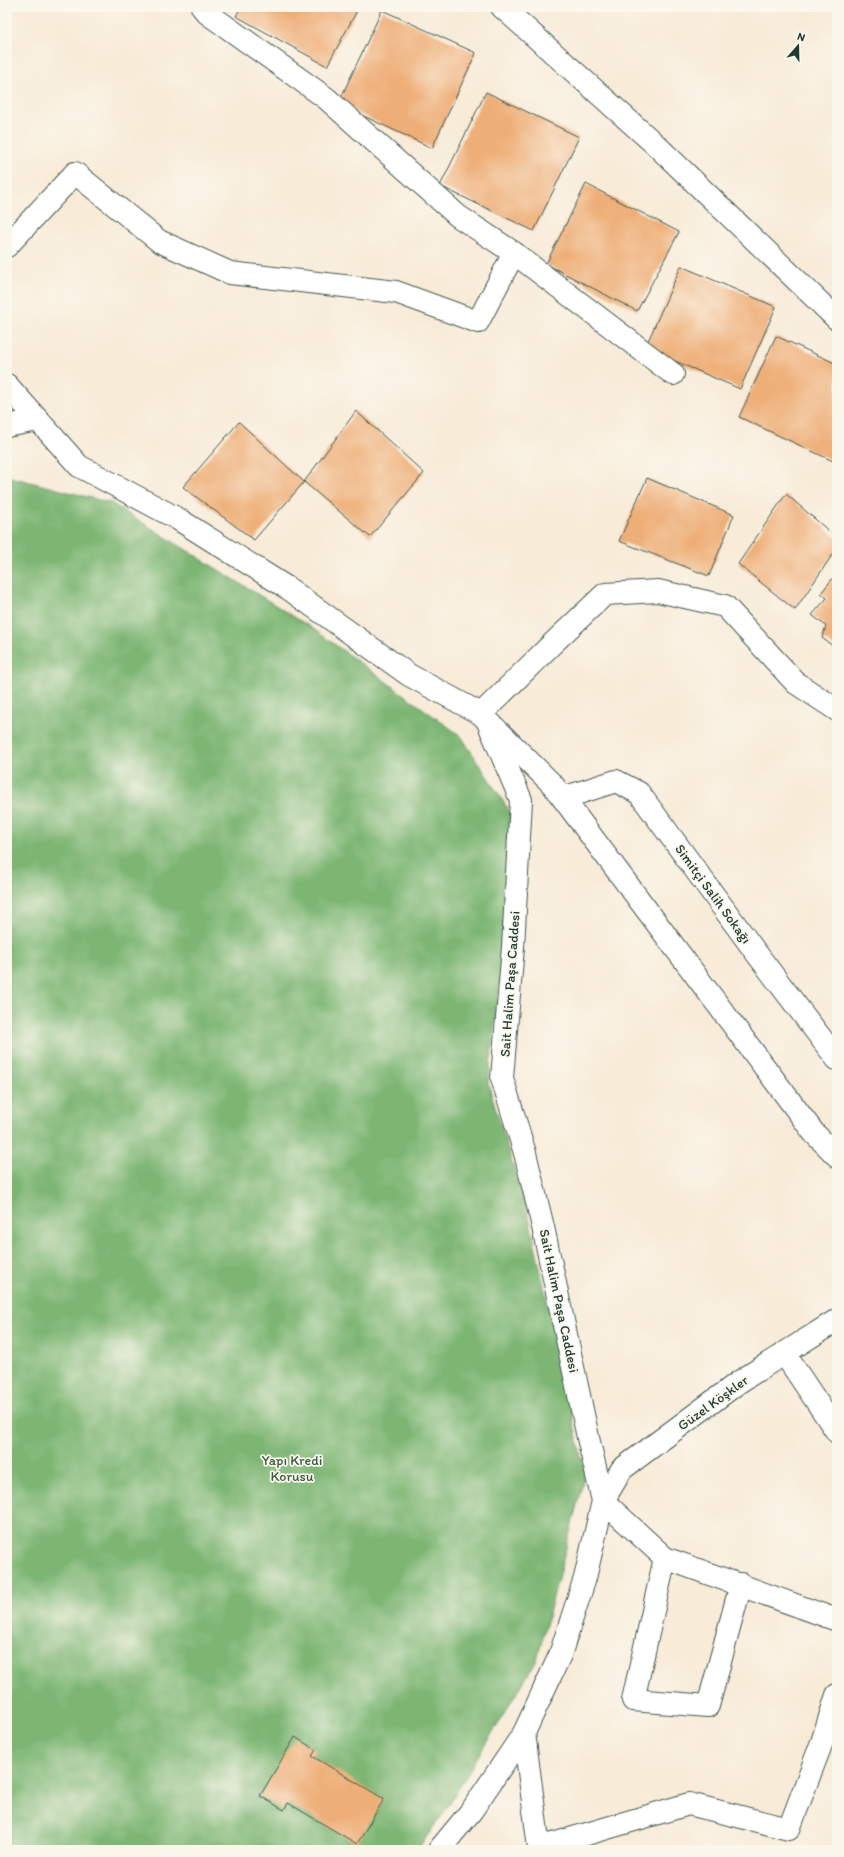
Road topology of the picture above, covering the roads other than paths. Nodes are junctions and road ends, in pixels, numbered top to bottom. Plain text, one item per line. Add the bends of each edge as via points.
1 (202, 7) edge
2 (502, 7) edge
3 (7, 246) edge
4 (514, 254) junction
5 (837, 319) edge
6 (673, 374) dead end
7 (7, 385) edge
8 (38, 420) junction
9 (7, 426) edge
10 (834, 709) edge
11 (484, 717) junction
12 (563, 798) junction
13 (837, 1060) edge
14 (837, 1156) edge
15 (837, 1320) edge
16 (784, 1353) junction
17 (837, 1432) edge
18 (604, 1501) junction
19 (666, 1558) junction
20 (741, 1584) junction
21 (837, 1620) edge
22 (837, 1695) edge
23 (524, 1733) junction
24 (830, 1745) edge
25 (538, 1849) edge
26 (439, 1850) edge

1 - 4 street via 326,98 458,216
2 - 5 street via 657,146
3 - 4 street via 76,173 159,241 230,273 396,292 478,322
4 - 6 street
7 - 8 street
8 - 9 street
8 - 11 street via 79,466 185,524 289,589 409,675
10 - 11 street via 796,683 725,606 658,591 605,594 551,645
11 - 12 street
11 - 18 street, Sait Halim Paşa Caddesi via 521,800 513,947 502,1078 525,1153 543,1227
12 - 13 street, Simitçi Salih Sokağı via 616,781 639,793
12 - 14 street via 814,1133
15 - 16 street, Güzel Köşkler
16 - 17 street
16 - 18 street, Güzel Köşkler via 739,1382 622,1470
18 - 19 street
18 - 23 street, Sait Halim Paşa Caddesi via 585,1578 560,1655
19 - 20 street
19 - 20 street via 633,1700 708,1706
20 - 21 street
22 - 24 street
23 - 25 street
23 - 26 street, Sait Halim Paşa Caddesi via 472,1810
24 - 25 street via 788,1829 689,1804

